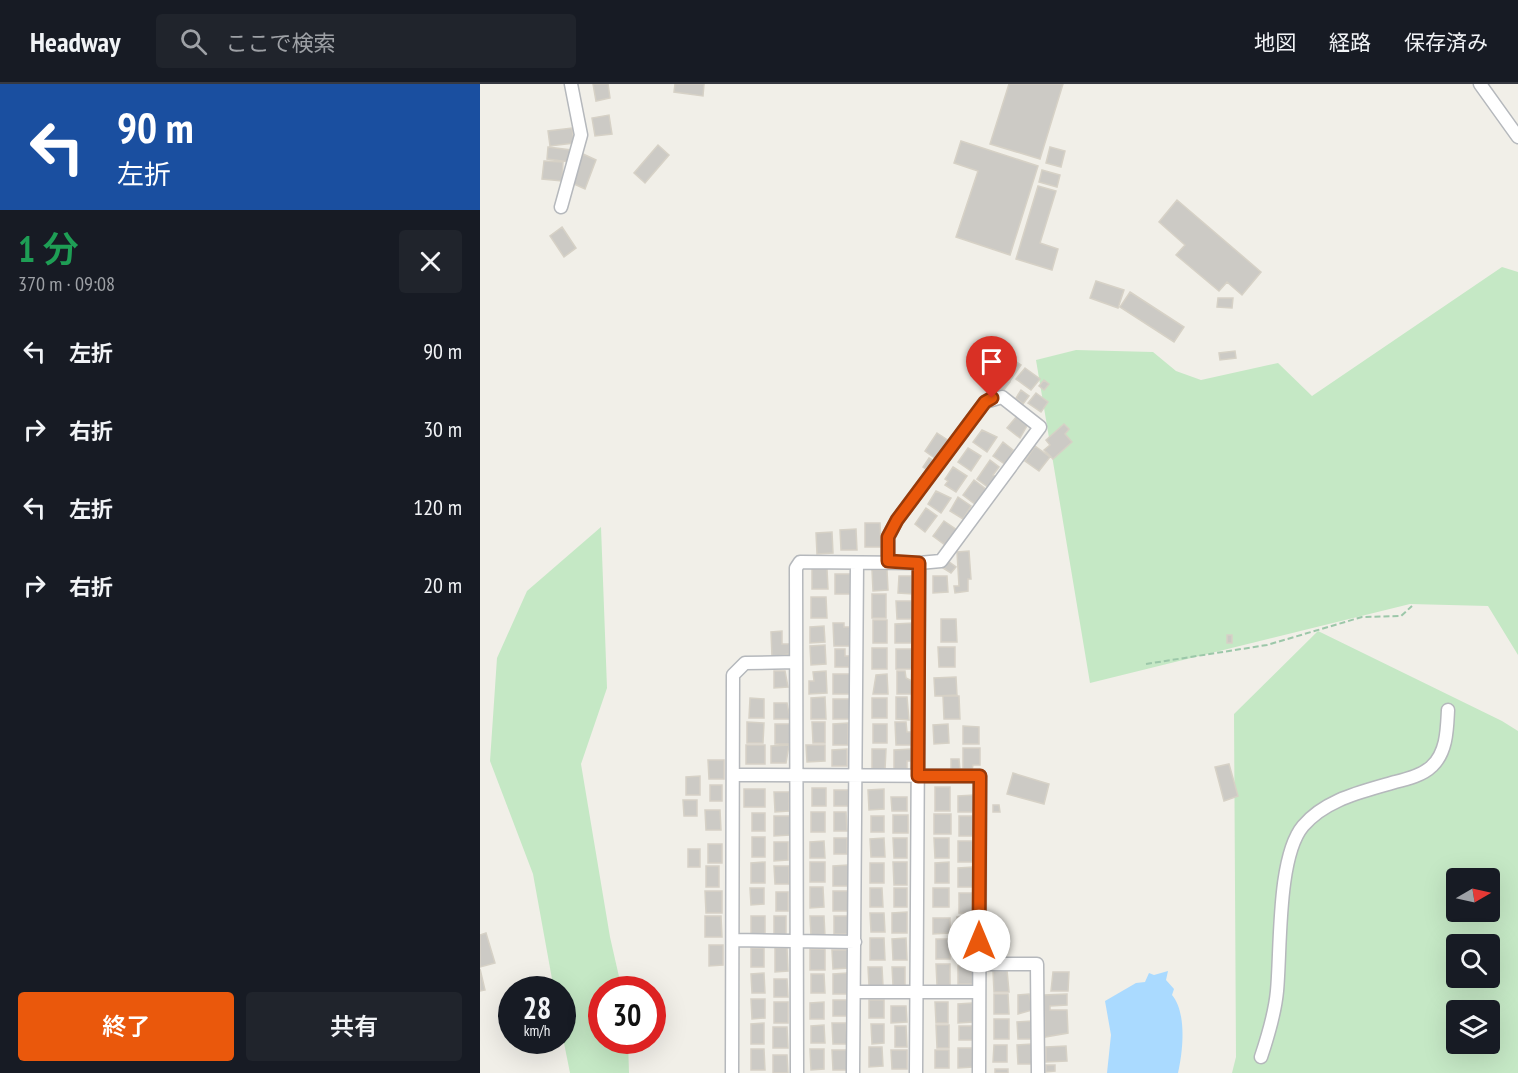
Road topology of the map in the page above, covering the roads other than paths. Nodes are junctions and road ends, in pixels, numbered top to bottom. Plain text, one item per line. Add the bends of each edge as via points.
1 (571, 84) edge
2 (1480, 84) edge
3 (1518, 137) edge
4 (561, 207) dead end
5 (888, 561) junction
6 (857, 563) junction
7 (919, 563) junction
8 (796, 662) junction
9 (1448, 710) dead end
10 (734, 775) junction
11 (797, 775) junction
12 (854, 775) junction
13 (918, 776) junction
14 (733, 940) junction
15 (796, 941) junction
16 (855, 942) junction
17 (979, 964) junction
18 (917, 991) junction
19 (855, 992) junction
20 (979, 992) junction
21 (1261, 1057) dead end
22 (732, 1073) edge
23 (797, 1073) edge
24 (853, 1073) edge
25 (916, 1073) edge
26 (979, 1073) edge
27 (1038, 1073) edge

1 - 4 street via 581,135
2 - 3 street
5 - 6 street
5 - 7 street
5 - 7 street via 888,537 897,520 985,402 1002,397 1040,427 941,561
6 - 8 street via 800,562 796,568
6 - 12 street
7 - 13 street
8 - 10 street via 745,663 733,675
8 - 11 street
9 - 21 street via 1447,733 1432,766 1413,777 1329,805 1301,828 1285,871 1276,994
10 - 11 street
10 - 14 street
11 - 12 street
11 - 15 street
12 - 13 street
12 - 16 street
13 - 17 street via 980,776
13 - 18 street
14 - 15 street
14 - 22 street
15 - 16 street
15 - 23 street
16 - 19 street
17 - 20 street
17 - 27 street via 1037,964
18 - 19 street
18 - 20 street
18 - 25 street
19 - 24 street
20 - 26 street

